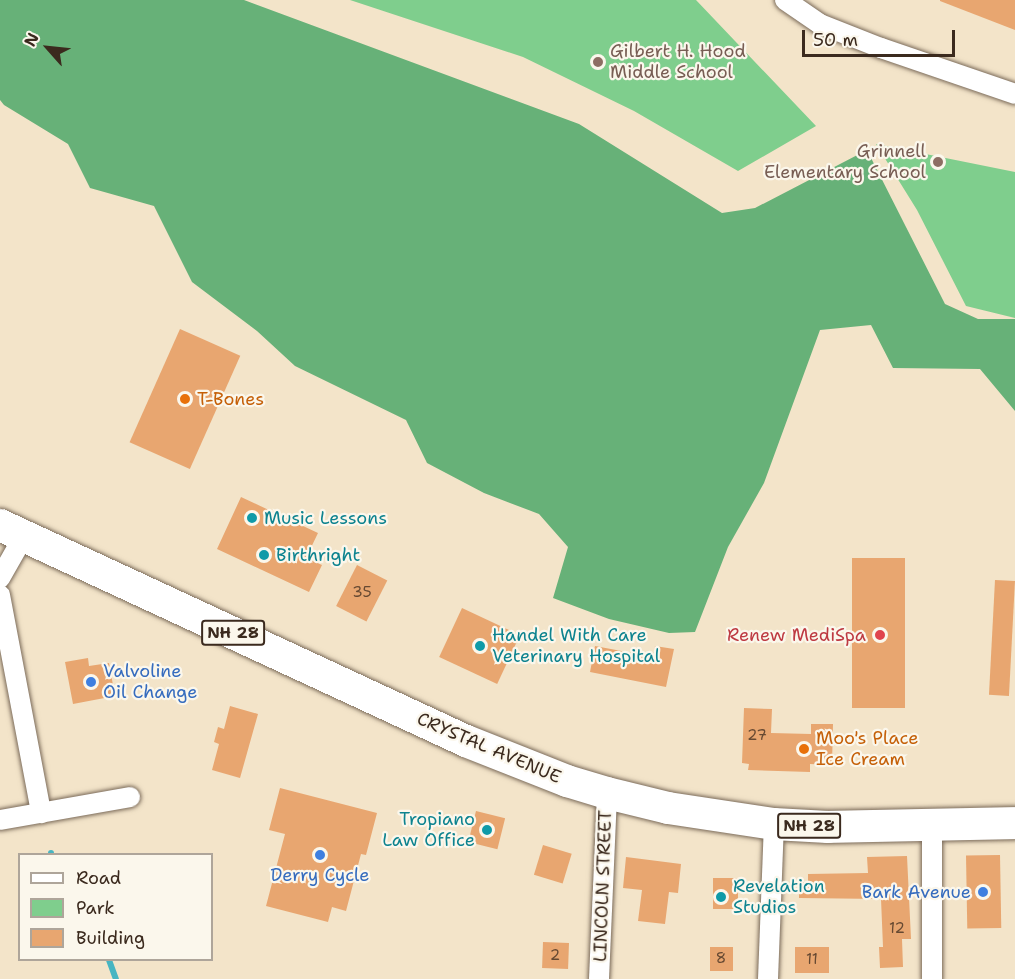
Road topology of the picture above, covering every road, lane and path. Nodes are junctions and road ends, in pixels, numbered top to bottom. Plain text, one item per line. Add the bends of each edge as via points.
1 (785, 0) edge
2 (1015, 94) edge
3 (12, 530) edge
4 (0, 578) edge
5 (0, 595) edge
6 (606, 793) junction
7 (130, 797) dead end
8 (41, 813) junction
9 (0, 820) edge
10 (1015, 823) edge
11 (774, 824) junction
12 (932, 826) junction
13 (599, 979) edge
14 (768, 979) edge
15 (932, 979) edge

1 - 2 street via 820,24
3 - 4 street
3 - 6 main road, CRYSTAL AVENUE / NH 28 via 466,741
5 - 8 street
6 - 11 main road, CRYSTAL AVENUE / NH 28 via 668,808
6 - 13 street, LINCOLN STREET
7 - 8 street
8 - 9 street
10 - 12 main road, CRYSTAL AVENUE / NH 28
11 - 12 main road, CRYSTAL AVENUE / NH 28
11 - 14 street
12 - 15 street

